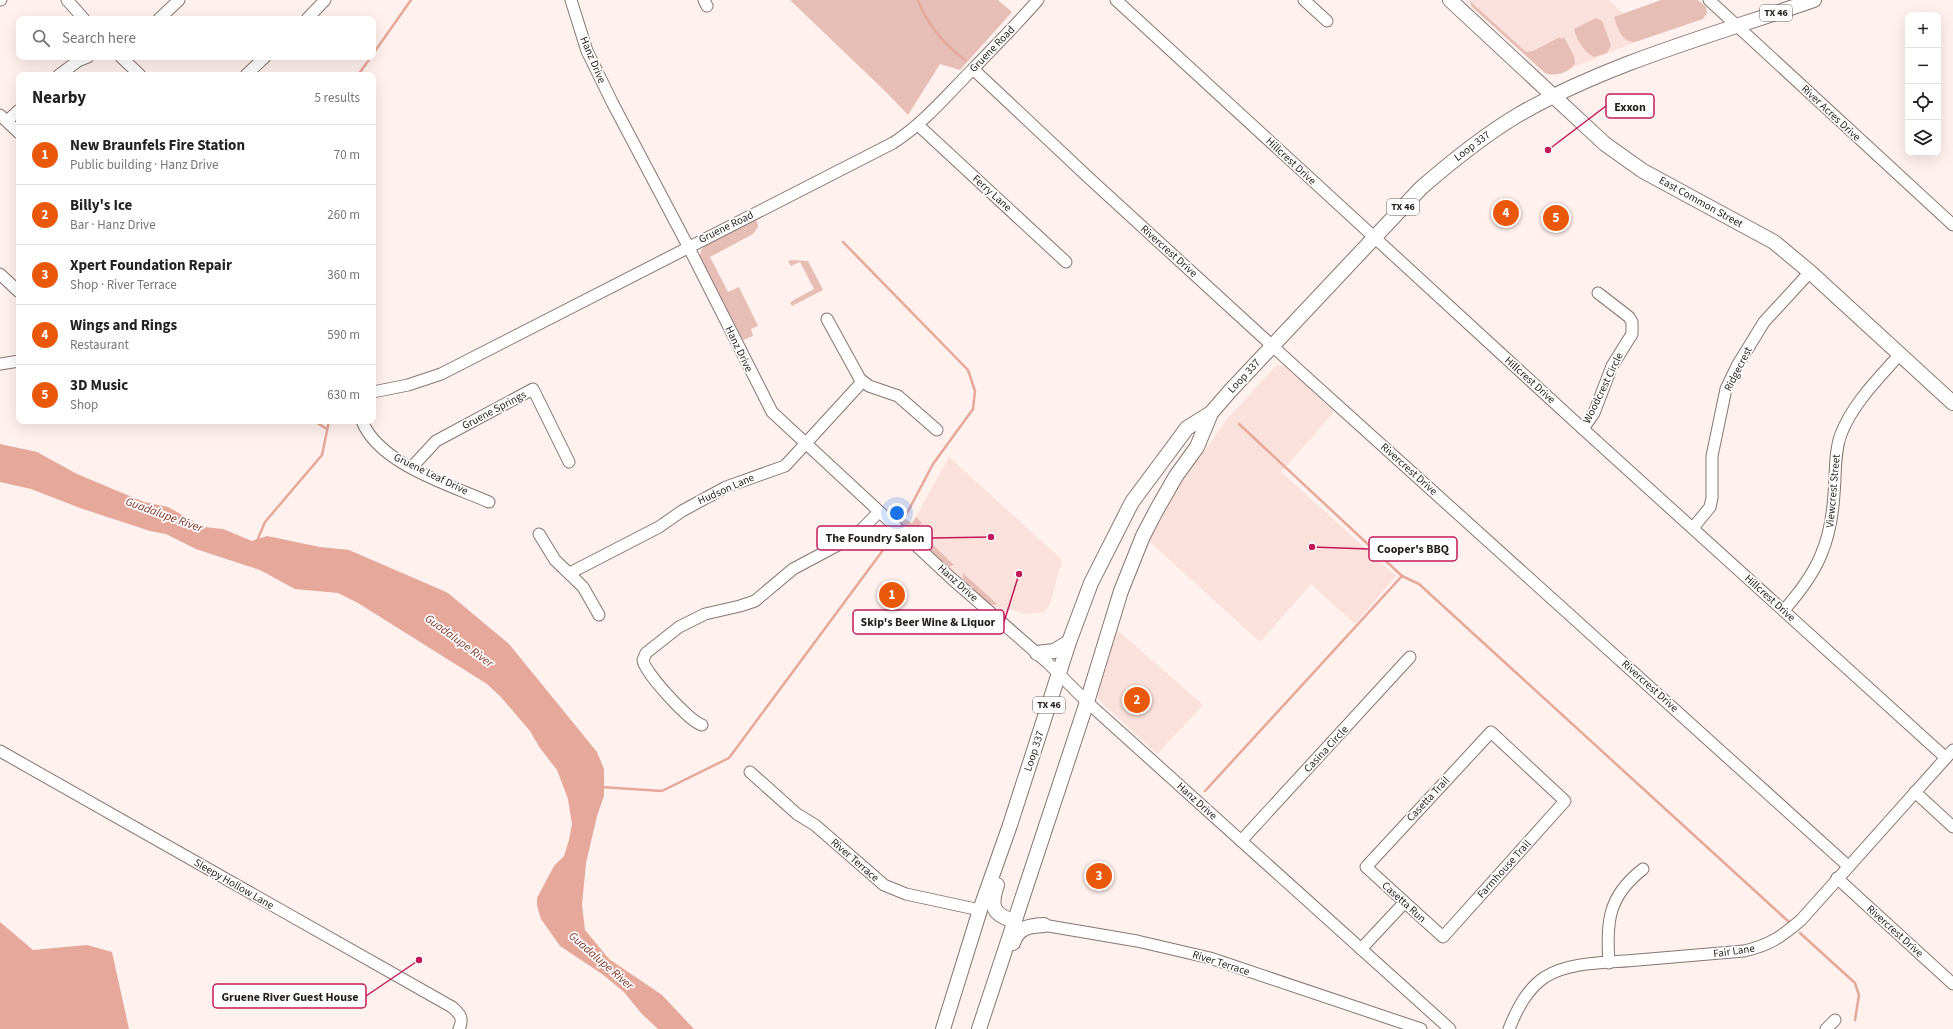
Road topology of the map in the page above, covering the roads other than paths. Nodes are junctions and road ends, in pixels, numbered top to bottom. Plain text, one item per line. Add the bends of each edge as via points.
1 (67, 0) edge
2 (325, 0) edge
3 (571, 0) edge
4 (1038, 0) edge
5 (1116, 0) edge
6 (1304, 0) edge
7 (1450, 0) edge
8 (1709, 0) edge
9 (1814, 0) edge
10 (176, 2) edge
11 (81, 16) edge
12 (162, 16) edge
13 (310, 16) edge
14 (1327, 21) dead end
15 (1737, 27) junction
16 (80, 60) edge
17 (124, 60) edge
18 (263, 60) edge
19 (973, 69) junction
20 (63, 72) edge
21 (137, 72) edge
22 (249, 72) edge
23 (1555, 97) junction
24 (16, 112) edge
25 (4, 118) edge
26 (918, 125) junction
27 (16, 130) edge
28 (1953, 225) edge
29 (1374, 238) junction
30 (688, 246) junction
31 (1066, 262) dead end
32 (1810, 272) junction
33 (0, 274) edge
34 (16, 289) edge
35 (1598, 293) dead end
36 (827, 319) dead end
37 (1274, 345) junction
38 (1900, 354) junction
39 (16, 361) edge
40 (0, 364) edge
41 (862, 382) junction
42 (376, 391) edge
43 (1953, 403) edge
44 (1211, 413) junction
45 (364, 424) edge
46 (1583, 429) junction
47 (937, 430) dead end
48 (806, 444) junction
49 (569, 462) dead end
50 (412, 467) junction
51 (489, 502) dead end
52 (879, 512) junction
53 (1693, 528) junction
54 (539, 534) dead end
55 (570, 573) junction
56 (1784, 610) junction
57 (599, 615) dead end
58 (1069, 642) junction
59 (1037, 653) junction
60 (1410, 658) dead end
61 (1059, 673) junction
62 (1087, 702) junction
63 (702, 725) dead end
64 (0, 751) edge
65 (1949, 754) edge
66 (750, 772) dead end
67 (1915, 792) junction
68 (1565, 801) joint
69 (1014, 814) junction
70 (1953, 827) edge
71 (1241, 841) junction
72 (1848, 866) junction
73 (1366, 867) joint
74 (1643, 869) dead end
75 (1837, 878) junction
76 (1022, 900) junction
77 (1404, 904) junction
78 (980, 910) junction
79 (1015, 921) junction
80 (1044, 925) junction
81 (1443, 937) joint
82 (1361, 949) junction
83 (1609, 963) junction
84 (1953, 984) edge
85 (986, 1009) junction
86 (1835, 1020) dead end
87 (461, 1026) edge
88 (943, 1029) edge
89 (980, 1029) edge
90 (1421, 1029) edge
91 (1450, 1029) edge
92 (1509, 1029) edge
93 (1826, 1029) edge

1 - 11 street
2 - 13 street
3 - 30 street, Hanz Drive via 587,51
4 - 19 street, Gruene Road
5 - 29 street, Hillcrest Drive
6 - 14 street
7 - 23 main road, East Common Street
8 - 15 street, River Acres Drive
9 - 15 main road, Loop 337 / TX 46
10 - 12 street
15 - 23 main road, Loop 337 / TX 46 via 1603,73
15 - 28 street, River Acres Drive
16 - 20 street
17 - 21 street
18 - 22 street
19 - 26 street, Gruene Road
19 - 37 street, Rivercrest Drive
23 - 29 main road, Loop 337 / TX 46 via 1519,115 1466,150 1421,188
23 - 32 main road, East Common Street via 1605,144 1624,158 1700,203 1774,242
24 - 25 street
25 - 27 street
26 - 30 street, Gruene Road via 874,154
26 - 31 street, Ferry Lane
29 - 37 main road, Loop 337 / TX 46
29 - 46 street, Hillcrest Drive
30 - 42 street, Gruene Road via 441,374 408,385
30 - 48 street, Hanz Drive via 766,402 780,421
32 - 38 main road, East Common Street
32 - 53 street, Ridgecrest via 1764,322 1726,389 1712,456 1710,507
33 - 34 street
35 - 46 street, Woodcrest Circle via 1629,317 1632,322 1632,334 1612,366 1594,413
36 - 41 street
37 - 44 main road, Loop 337 / TX 46
37 - 72 street, Rivercrest Drive
38 - 43 main road, East Common Street
38 - 56 street, Viewcrest Street via 1856,406 1846,423 1836,453 1829,537 1800,593
39 - 40 street
41 - 47 street via 898,396
41 - 48 street, Hudson Lane
44 - 58 main road, Loop 337 / TX 46 via 1187,428 1132,502 1091,583
44 - 62 main road, Loop 337 / TX 46 via 1197,447 1176,476 1144,536 1121,590
45 - 50 street, Gruene Leaf Drive via 378,445 399,461
46 - 53 street, Hillcrest Drive
48 - 52 street, Hanz Drive
48 - 55 street, Hudson Lane via 782,467 726,487 659,527
49 - 50 street, Gruene Springs via 533,389 436,441
50 - 51 street, Gruene Leaf Drive
52 - 59 street, Hanz Drive
52 - 63 street via 855,536 793,569 754,601 701,616 673,631 646,653 643,660 647,671 687,716
53 - 56 street, Hillcrest Drive
54 - 55 street via 555,560
55 - 57 street via 583,586
56 - 65 street, Hillcrest Drive
58 - 59 main road via 1054,651
58 - 61 main road, Loop 337 / TX 46
59 - 61 street, Hanz Drive
60 - 71 street, Casina Circle
61 - 62 street, Hanz Drive
61 - 69 main road, Loop 337 / TX 46
62 - 71 street, Hanz Drive
62 - 76 main road, Loop 337 / TX 46
64 - 87 street, Sleepy Hollow Lane via 452,1007 458,1013
65 - 67 street, Fair Lane
66 - 78 street, River Terrace via 884,885 906,894
67 - 70 street
67 - 72 street, Fair Lane
68 - 73 street, Casetta Trail via 1491,732
68 - 81 street, Farmhouse Trail
69 - 78 main road, Loop 337 / TX 46
69 - 79 main road via 1015,830 992,902 1001,916
71 - 82 street, Hanz Drive
72 - 75 street, Fair Lane
73 - 77 street, Casetta Run
74 - 83 street via 1628,881 1620,892 1611,914 1607,937
75 - 83 street, Fair Lane via 1801,920 1783,936 1761,947 1744,951
75 - 84 street, Rivercrest Drive
76 - 79 main road, Loop 337 / TX 46
76 - 80 main road via 1026,911
77 - 81 street, Casetta Run
77 - 82 street
78 - 88 main road, Loop 337 / TX 46
79 - 80 street, River Terrace
79 - 85 main road, Loop 337 / TX 46
80 - 85 main road via 1028,926 1017,934 994,1003
80 - 90 street, River Terrace via 1150,944 1210,958
82 - 91 street, Hanz Drive
83 - 92 street, Fair Lane via 1564,969 1546,977 1525,997 1516,1010
85 - 89 main road, Loop 337 / TX 46
86 - 93 street

